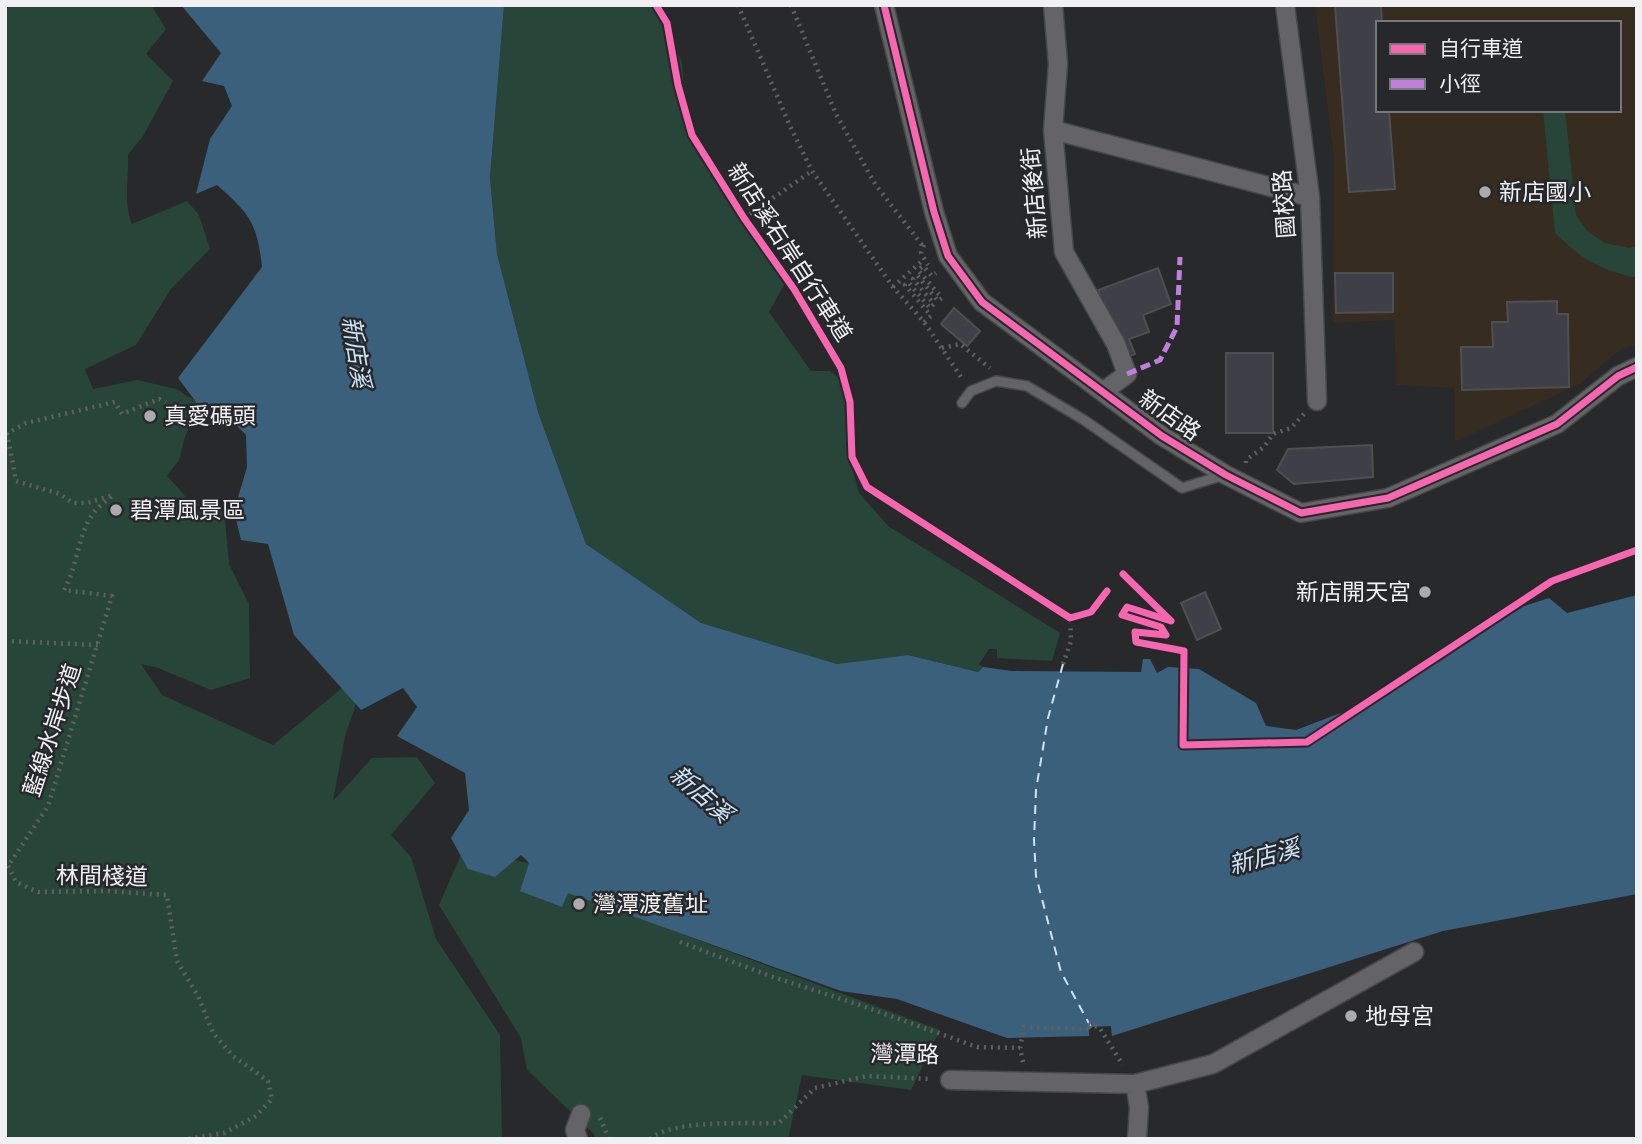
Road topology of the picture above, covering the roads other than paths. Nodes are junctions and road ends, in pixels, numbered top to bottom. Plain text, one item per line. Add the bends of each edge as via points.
1 (884, 5) edge
2 (1053, 5) edge
3 (1285, 5) edge
4 (1053, 131) junction
5 (1310, 197) junction
6 (1637, 367) edge
7 (1104, 391) junction
8 (1317, 401) road end
9 (962, 403) dead end
10 (1226, 475) junction
11 (1414, 952) dead end
12 (950, 1080) road end
13 (1135, 1084) junction
14 (581, 1114) dead end
15 (578, 1139) edge
16 (1137, 1139) edge

1 - 7 street, 新店路 via 948,256 982,302
2 - 4 street, 新店後街 via 1058,64
3 - 5 street, 國校路
4 - 5 street
4 - 7 street, 新店後街 via 1063,252 1116,344 1127,374
5 - 8 street, 國校路
6 - 10 street, 新店路 via 1618,376 1557,424 1388,498 1301,513
7 - 10 street, 新店路 via 1162,436
9 - 10 lane via 971,391 996,381 1027,386 1182,488
11 - 13 street, 灣潭路 via 1213,1064
12 - 13 street, 灣潭路
13 - 16 street
14 - 15 street via 575,1130

